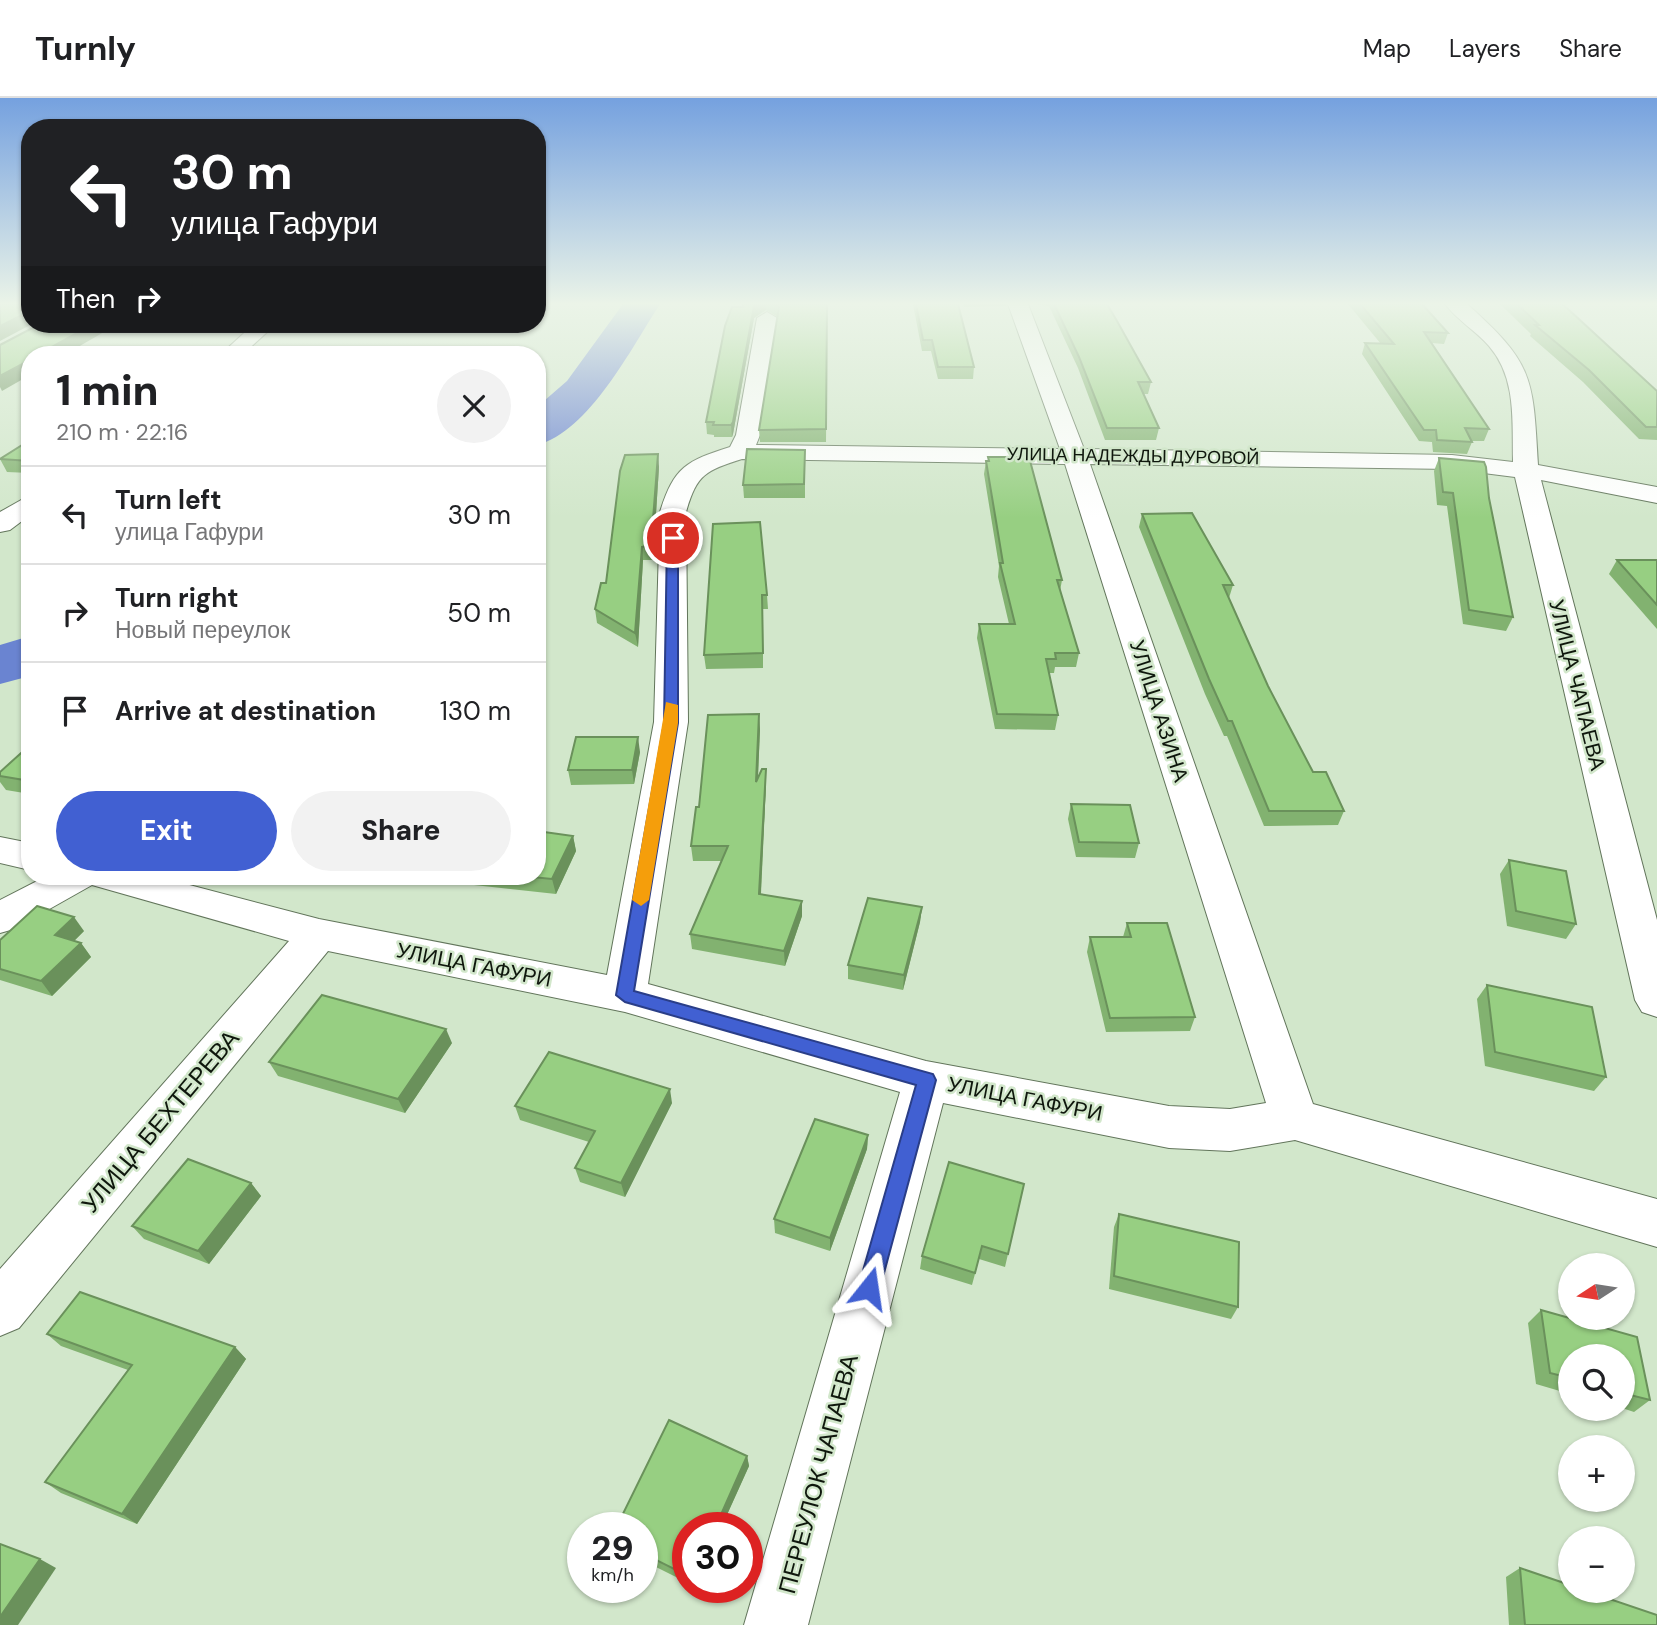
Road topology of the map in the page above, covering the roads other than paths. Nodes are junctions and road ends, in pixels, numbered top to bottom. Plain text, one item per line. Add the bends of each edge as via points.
1 (758, 375) edge
2 (1044, 375) edge
3 (1517, 375) edge
4 (740, 452) junction
5 (1074, 455) junction
6 (1526, 470) junction
7 (1626, 488) junction
8 (1657, 495) edge
9 (21, 509) edge
10 (1657, 516) edge
11 (0, 524) edge
12 (0, 850) edge
13 (21, 855) edge
14 (62, 885) edge
15 (137, 885) edge
16 (0, 918) edge
17 (319, 934) junction
18 (625, 995) junction
19 (1657, 1000) edge
20 (926, 1080) junction
21 (1295, 1119) junction
22 (1657, 1223) edge
23 (0, 1309) edge
24 (776, 1625) edge

1 - 4 street via 748,435
2 - 5 street, УЛИЦА АЗИНА
3 - 6 street, УЛИЦА ЧАПАЕВА via 1523,396
4 - 5 street, УЛИЦА НАДЕЖДЫ ДУРОВОЙ
4 - 18 street via 689,471 682,479 673,512 671,723
5 - 6 street, УЛИЦА НАДЕЖДЫ ДУРОВОЙ via 1452,462
5 - 21 street, УЛИЦА АЗИНА
6 - 7 street, УЛИЦА НАДЕЖДЫ ДУРОВОЙ
6 - 19 street, УЛИЦА ЧАПАЕВА
7 - 8 street, УЛИЦА НАДЕЖДЫ ДУРОВОЙ
7 - 10 street
9 - 11 street
12 - 13 street
14 - 16 street
15 - 17 street, УЛИЦА ГАФУРИ
17 - 18 street, УЛИЦА ГАФУРИ
17 - 23 street, УЛИЦА БЕХТЕРЕВА
18 - 20 street, УЛИЦА ГАФУРИ
20 - 21 street, УЛИЦА ГАФУРИ via 1169,1127 1230,1130
20 - 24 street, ПЕРЕУЛОК ЧАПАЕВА
21 - 22 street, УЛИЦА ГАФУРИ

